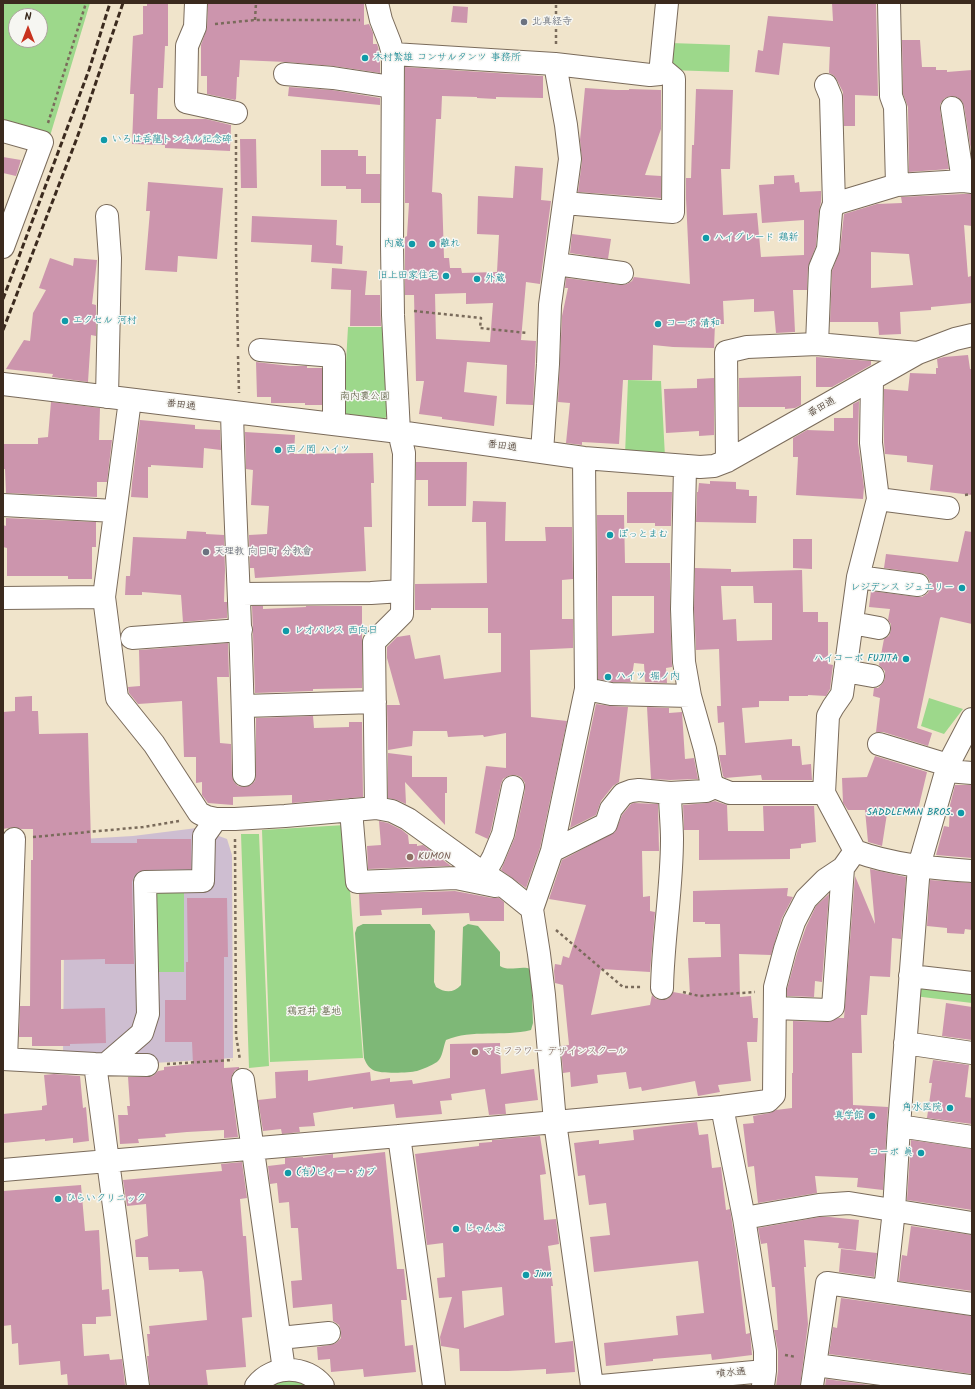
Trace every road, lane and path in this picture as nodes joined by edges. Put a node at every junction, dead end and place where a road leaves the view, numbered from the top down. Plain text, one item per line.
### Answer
1 (86, 3) edge
2 (196, 3) edge
3 (256, 3) edge
4 (556, 3) edge
5 (667, 3) edge
6 (889, 3) edge
7 (379, 11) edge
8 (255, 20) junction
9 (223, 23) dead end
10 (393, 54) junction
11 (555, 64) junction
12 (661, 68) junction
13 (285, 74) dead end
14 (826, 85) dead end
15 (392, 87) junction
16 (952, 108) dead end
17 (236, 113) joint
18 (51, 115) dead end
19 (3, 131) edge
20 (968, 182) edge
21 (897, 186) junction
22 (564, 203) junction
23 (834, 204) junction
24 (107, 216) dead end
25 (5, 238) edge
26 (556, 264) junction
27 (622, 273) dead end
28 (393, 309) junction
29 (972, 334) edge
30 (549, 335) junction
31 (817, 344) junction
32 (260, 350) dead end
33 (918, 353) junction
34 (872, 380) junction
35 (3, 384) edge
36 (107, 397) junction
37 (130, 400) junction
38 (236, 412) junction
39 (334, 424) junction
40 (399, 432) junction
41 (542, 452) junction
42 (584, 458) junction
43 (727, 461) junction
44 (685, 466) junction
45 (878, 498) junction
46 (3, 505) edge
47 (948, 508) dead end
48 (115, 511) junction
49 (858, 577) junction
50 (918, 585) dead end
51 (402, 591) junction
52 (240, 594) junction
53 (104, 597) junction
54 (3, 598) edge
55 (852, 623) junction
56 (879, 628) dead end
57 (241, 630) junction
58 (132, 638) dead end
59 (845, 671) junction
60 (873, 676) dead end
61 (586, 689) junction
62 (690, 696) junction
63 (375, 702) junction
64 (244, 706) junction
65 (972, 719) edge
66 (879, 744) dead end
67 (948, 768) junction
68 (972, 773) edge
69 (244, 775) dead end
70 (513, 787) dead end
71 (715, 787) junction
72 (670, 793) junction
73 (824, 793) junction
74 (376, 808) junction
75 (351, 810) junction
76 (217, 817) junction
77 (63, 834) dead end
78 (14, 838) dead end
79 (552, 851) junction
80 (849, 860) junction
81 (919, 866) junction
82 (972, 871) edge
83 (484, 874) junction
84 (506, 888) junction
85 (532, 908) junction
86 (778, 930) dead end
87 (779, 971) junction
88 (910, 976) junction
89 (972, 983) edge
90 (662, 988) junction
91 (758, 991) dead end
92 (775, 1008) junction
93 (905, 1043) junction
94 (972, 1052) edge
95 (4, 1059) edge
96 (100, 1064) junction
97 (147, 1065) joint
98 (243, 1080) dead end
99 (722, 1107) junction
100 (555, 1122) junction
101 (899, 1126) junction
102 (399, 1136) junction
103 (972, 1137) edge
104 (254, 1149) junction
105 (108, 1161) junction
106 (3, 1170) edge
107 (894, 1210) junction
108 (744, 1218) junction
109 (972, 1223) edge
110 (885, 1291) junction
111 (972, 1304) edge
112 (330, 1333) dead end
113 (280, 1338) junction
114 (816, 1363) junction
115 (764, 1369) edge
116 (284, 1370) junction
117 (138, 1386) edge
118 (256, 1386) edge
119 (324, 1386) edge
120 (434, 1386) edge
121 (592, 1386) edge
122 (601, 1386) edge
123 (812, 1386) edge
124 (969, 1386) edge

1 - 18 path
2 - 17 street
3 - 8 path
4 - 11 path
5 - 12 street
6 - 21 street
7 - 8 path
7 - 10 street
8 - 9 path
10 - 11 street
10 - 15 street
11 - 12 street
11 - 22 street
12 - 22 street
13 - 15 street
14 - 23 street
15 - 28 street
16 - 20 street
17 - 38 path
19 - 25 street
20 - 21 street
21 - 23 street
22 - 26 street
23 - 31 street
24 - 36 street
26 - 27 street
26 - 30 street
28 - 30 path
28 - 40 street
29 - 33 street, 番田通
30 - 41 street
31 - 33 street
31 - 43 street
32 - 39 street
33 - 34 street, 番田通
34 - 43 street, 番田通
34 - 45 street
35 - 36 street, 番田通
36 - 37 street, 番田通
37 - 38 street, 番田通
37 - 48 street
38 - 39 street, 番田通
38 - 52 street
39 - 40 street, 番田通
40 - 41 street, 番田通
40 - 51 street
41 - 42 street, 番田通
42 - 44 street, 番田通
42 - 61 street
43 - 44 street, 番田通
44 - 62 street
45 - 47 street
45 - 49 street
46 - 48 street
48 - 53 street
49 - 50 street
49 - 55 street
51 - 52 street
51 - 63 street
52 - 57 street
53 - 54 street
53 - 76 street
55 - 56 street
55 - 59 street
57 - 58 street
57 - 64 street
59 - 60 street
59 - 73 street
61 - 62 street
61 - 79 street
62 - 71 street
63 - 64 street
63 - 74 street
64 - 69 street
65 - 67 street
66 - 67 street
67 - 68 street
67 - 81 street
70 - 83 street
71 - 72 street
71 - 73 street
72 - 79 street
72 - 90 street
73 - 80 street
74 - 75 street
74 - 83 street
75 - 76 street
75 - 84 street
76 - 77 path
76 - 96 street
76 - 97 path
78 - 95 street
79 - 85 street
80 - 81 street
80 - 87 street
80 - 92 street
81 - 82 street
81 - 88 street
83 - 84 street
84 - 85 street
85 - 90 path
85 - 100 street
86 - 87 street
87 - 92 street
88 - 89 street
88 - 93 street
90 - 91 path
92 - 99 street
93 - 94 street
93 - 101 street
95 - 96 street
96 - 97 street
96 - 105 street
98 - 104 street
99 - 100 street
99 - 108 street
100 - 102 street
100 - 121 street
101 - 103 street
101 - 107 street
102 - 104 street
102 - 120 street
104 - 105 street
104 - 113 street
105 - 106 street
105 - 117 street
107 - 108 street
107 - 109 street
107 - 110 street
108 - 115 street
110 - 111 street
110 - 114 street
112 - 113 street
113 - 116 street
114 - 115 path
114 - 123 street
114 - 124 street
115 - 122 street, 噴水通
116 - 118 street
116 - 119 street

